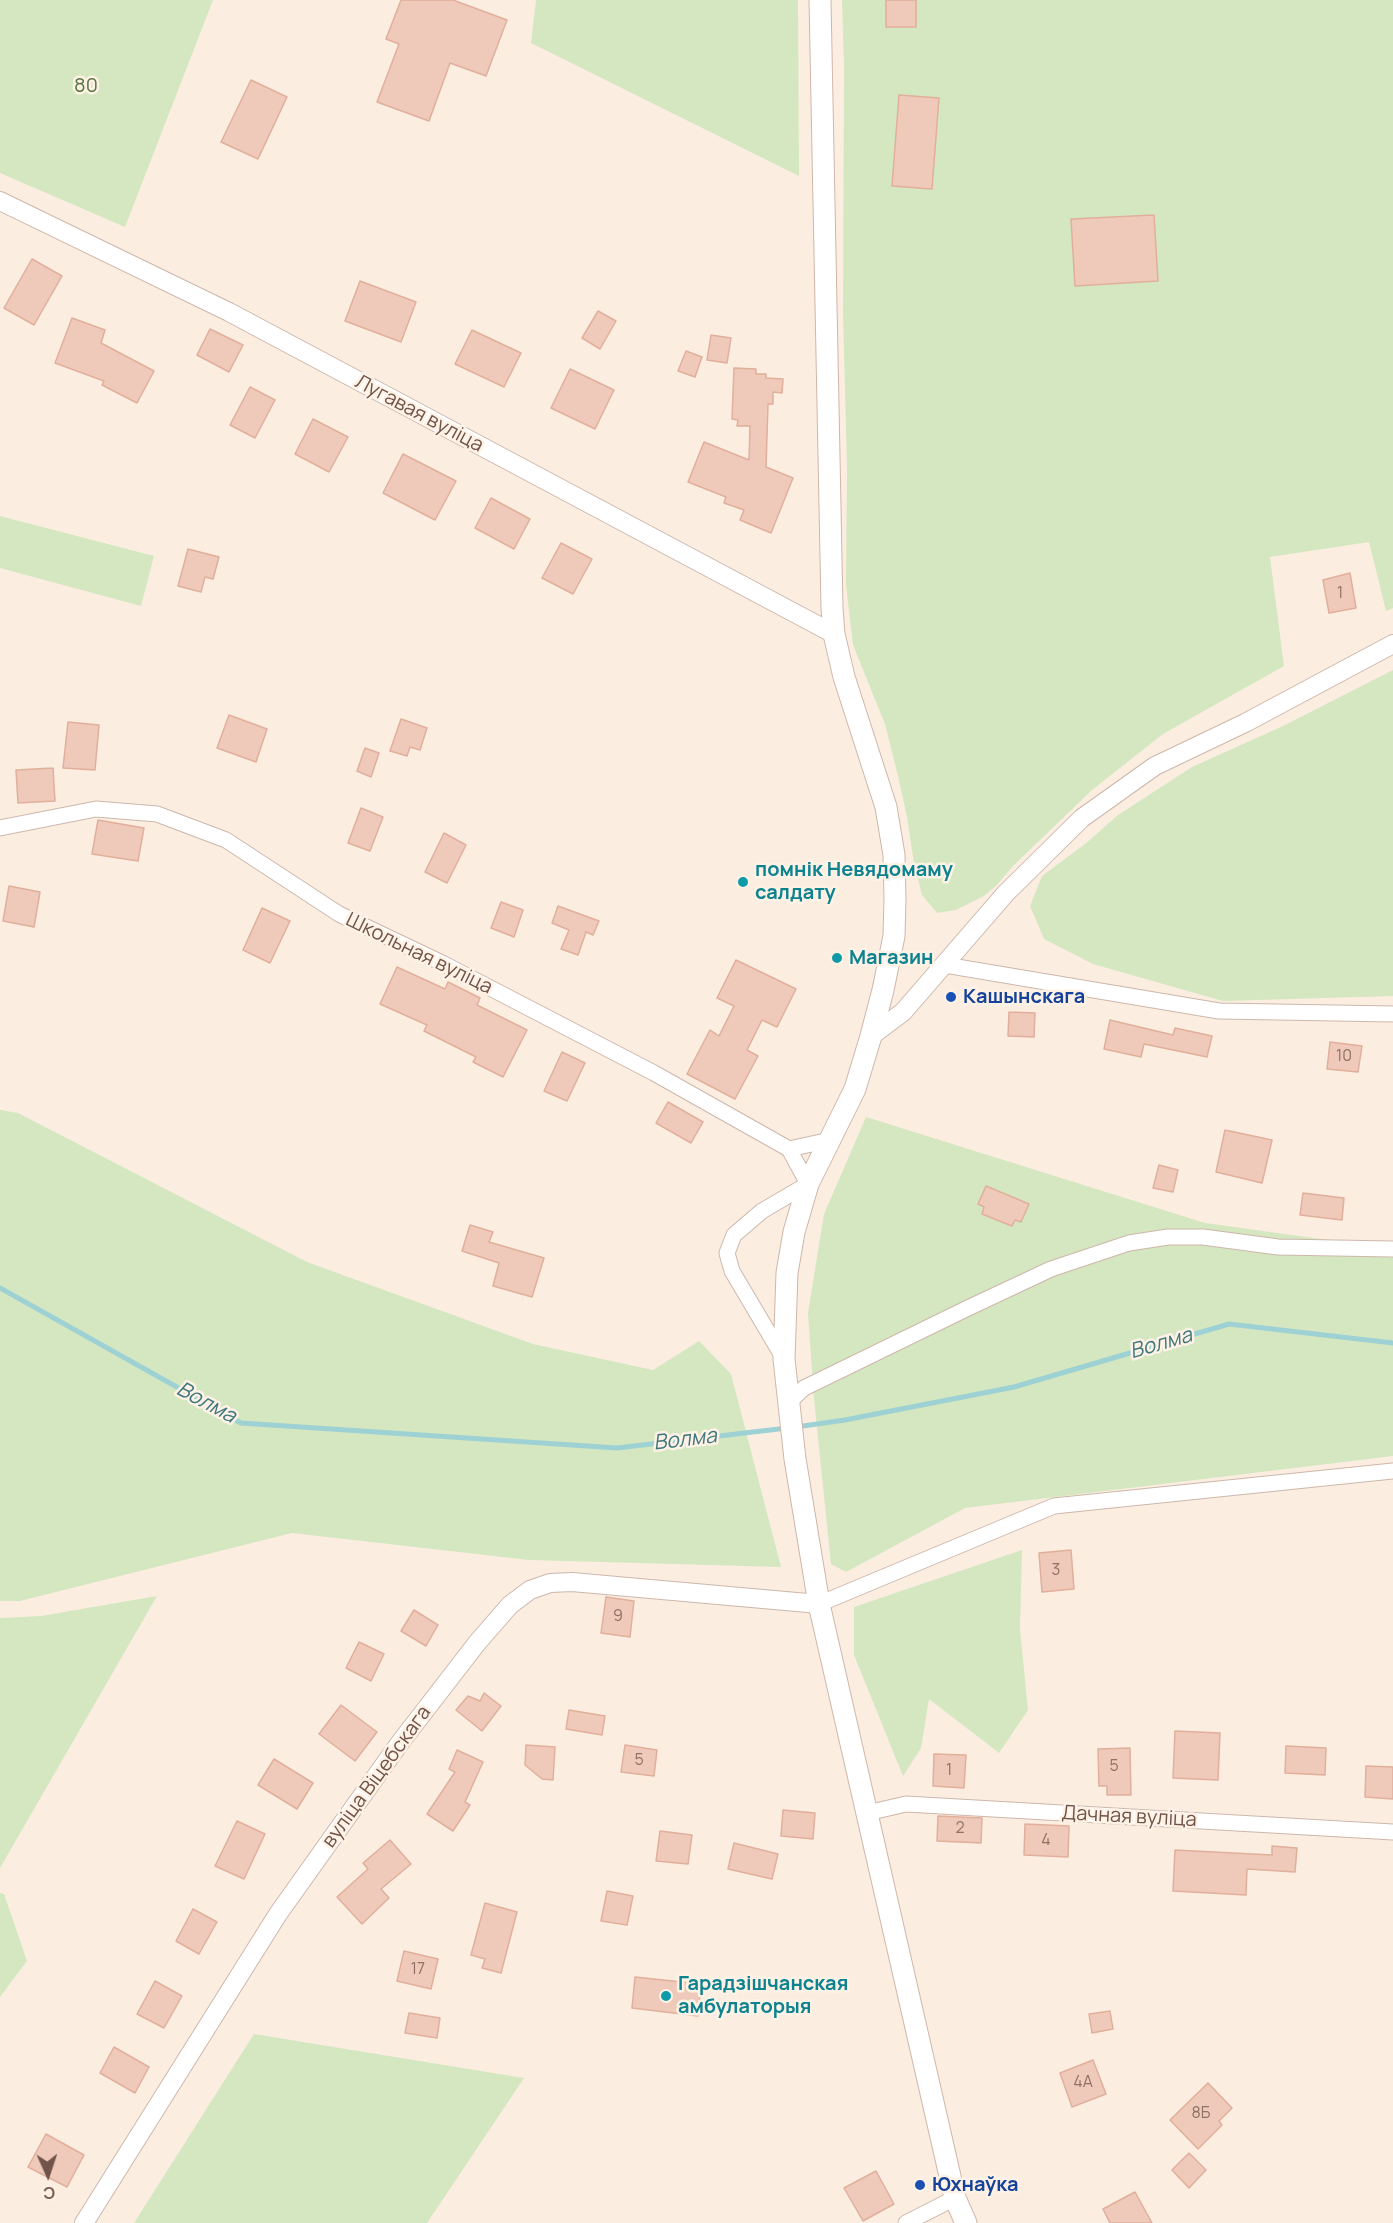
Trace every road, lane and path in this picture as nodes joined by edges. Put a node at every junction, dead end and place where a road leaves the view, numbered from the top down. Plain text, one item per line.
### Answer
1 (820, 0) edge
2 (0, 201) edge
3 (834, 634) junction
4 (1393, 644) edge
5 (0, 828) edge
6 (945, 965) junction
7 (1393, 1014) edge
8 (871, 1036) junction
9 (830, 1140) junction
10 (789, 1149) junction
11 (808, 1184) junction
12 (1393, 1249) edge
13 (784, 1359) junction
14 (788, 1403) junction
15 (1393, 1471) edge
16 (819, 1604) junction
17 (867, 1814) junction
18 (1393, 1832) edge
19 (955, 2198) junction
20 (84, 2223) edge
21 (906, 2223) edge
22 (966, 2223) edge

1 - 3 main road
2 - 3 street, Лугавая вуліца
3 - 8 main road
4 - 6 street
5 - 10 street, Школьная вуліца
6 - 7 street
6 - 8 street
8 - 9 main road
9 - 10 street
9 - 11 main road
10 - 11 street
11 - 13 main road
11 - 13 street
12 - 14 street
13 - 14 main road
14 - 16 main road
15 - 16 street
16 - 17 main road
16 - 20 street, вуліца Віцебскага
17 - 18 street, Дачная вуліца
17 - 19 main road
19 - 21 street
19 - 22 main road

